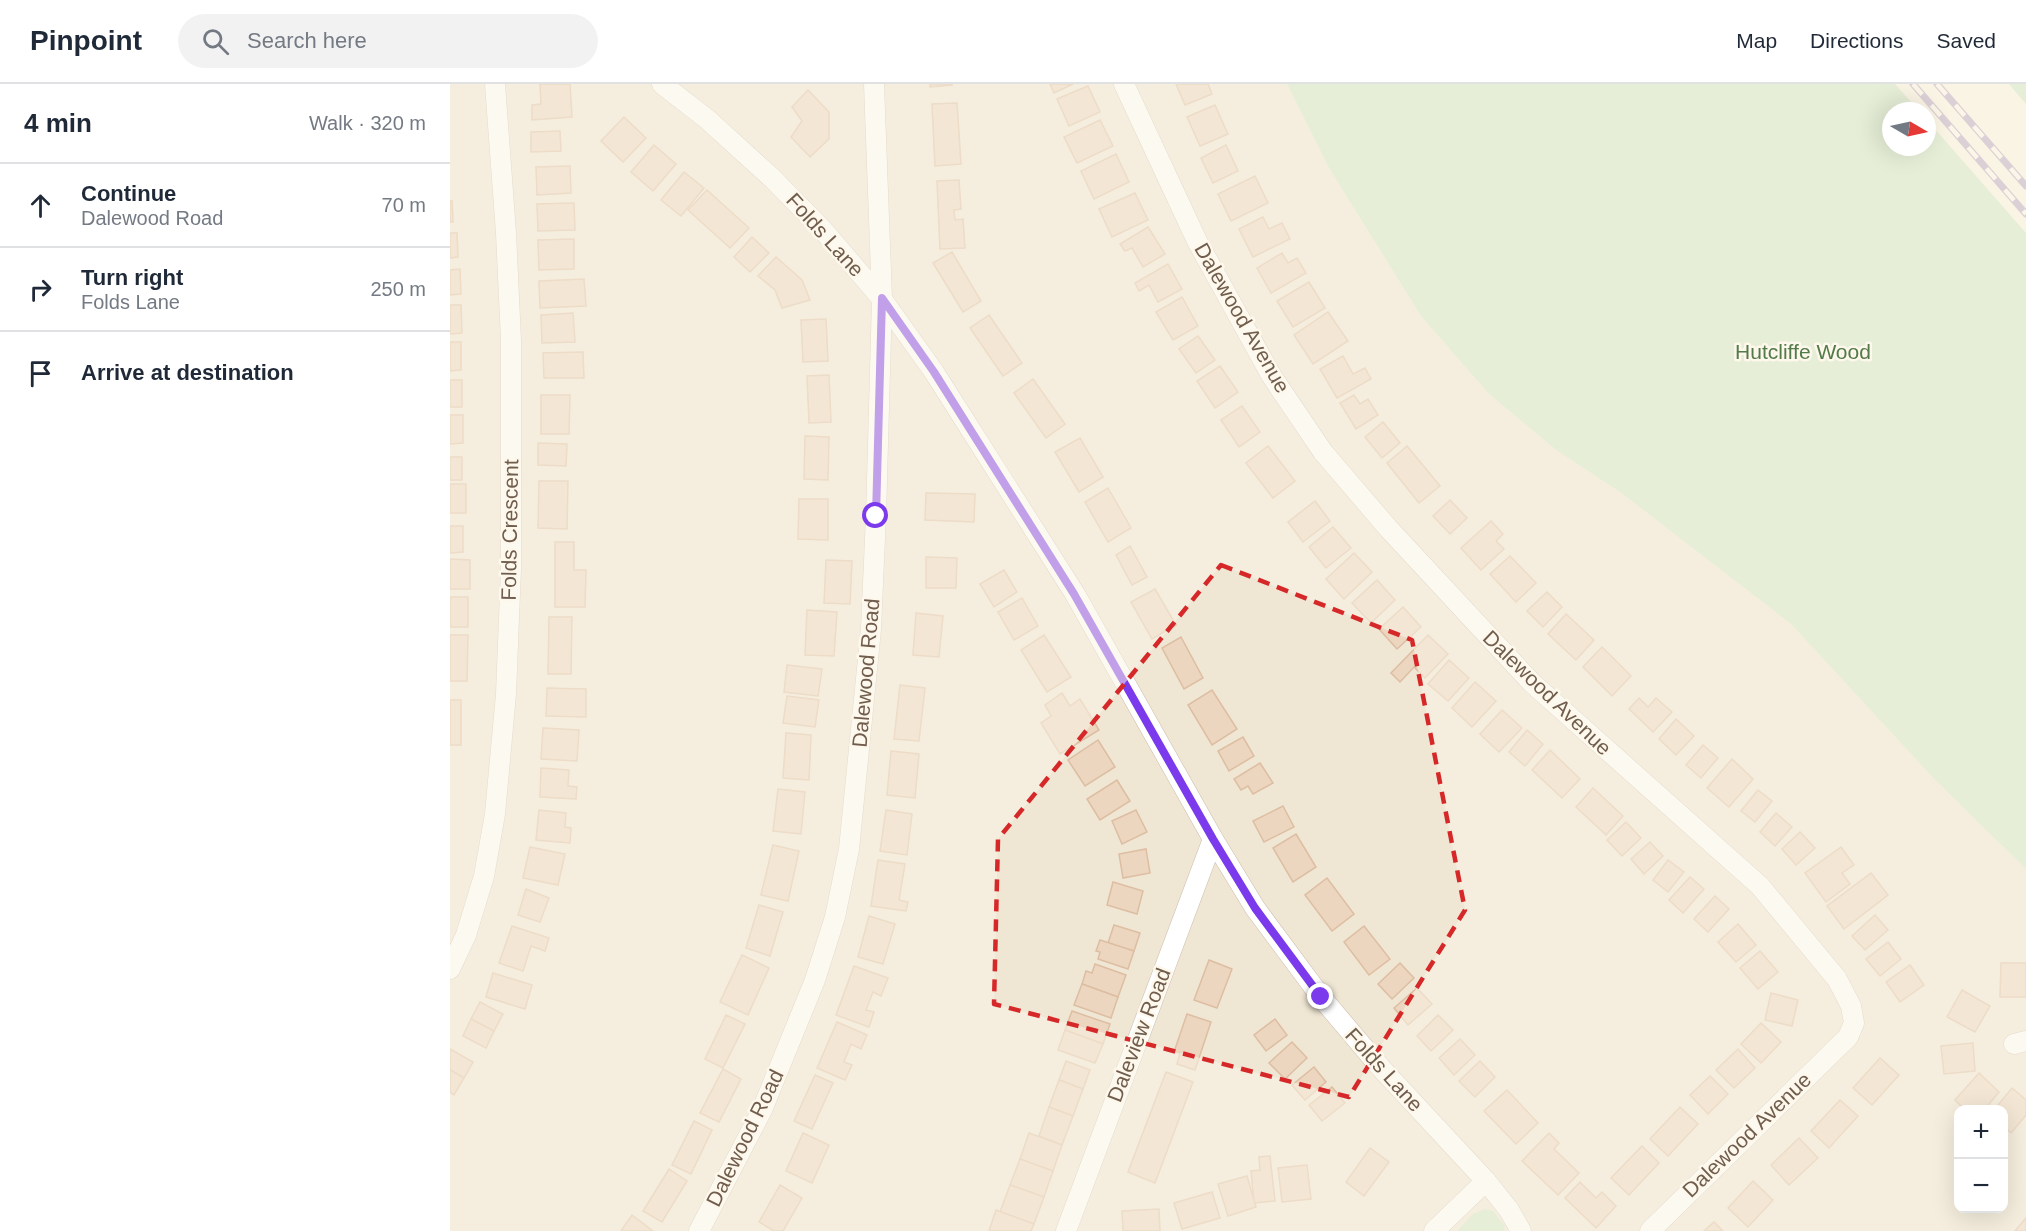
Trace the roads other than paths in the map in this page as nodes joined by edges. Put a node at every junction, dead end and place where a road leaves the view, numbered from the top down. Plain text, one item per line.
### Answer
1 (495, 84) edge
2 (662, 84) edge
3 (874, 84) edge
4 (1124, 84) edge
5 (882, 298) junction
6 (1213, 839) junction
7 (450, 969) edge
8 (1486, 1181) junction
9 (699, 1231) edge
10 (1066, 1231) edge
11 (1434, 1231) edge
12 (1521, 1231) edge
13 (1650, 1231) edge

1 - 7 street, Folds Crescent
2 - 5 street, Folds Lane
3 - 5 street, Dalewood Road
4 - 13 street, Dalewood Avenue
5 - 6 street, Folds Lane
5 - 9 street, Dalewood Road
6 - 8 street, Folds Lane
6 - 10 street, Daleview Road
8 - 11 street
8 - 12 street, Folds Lane

